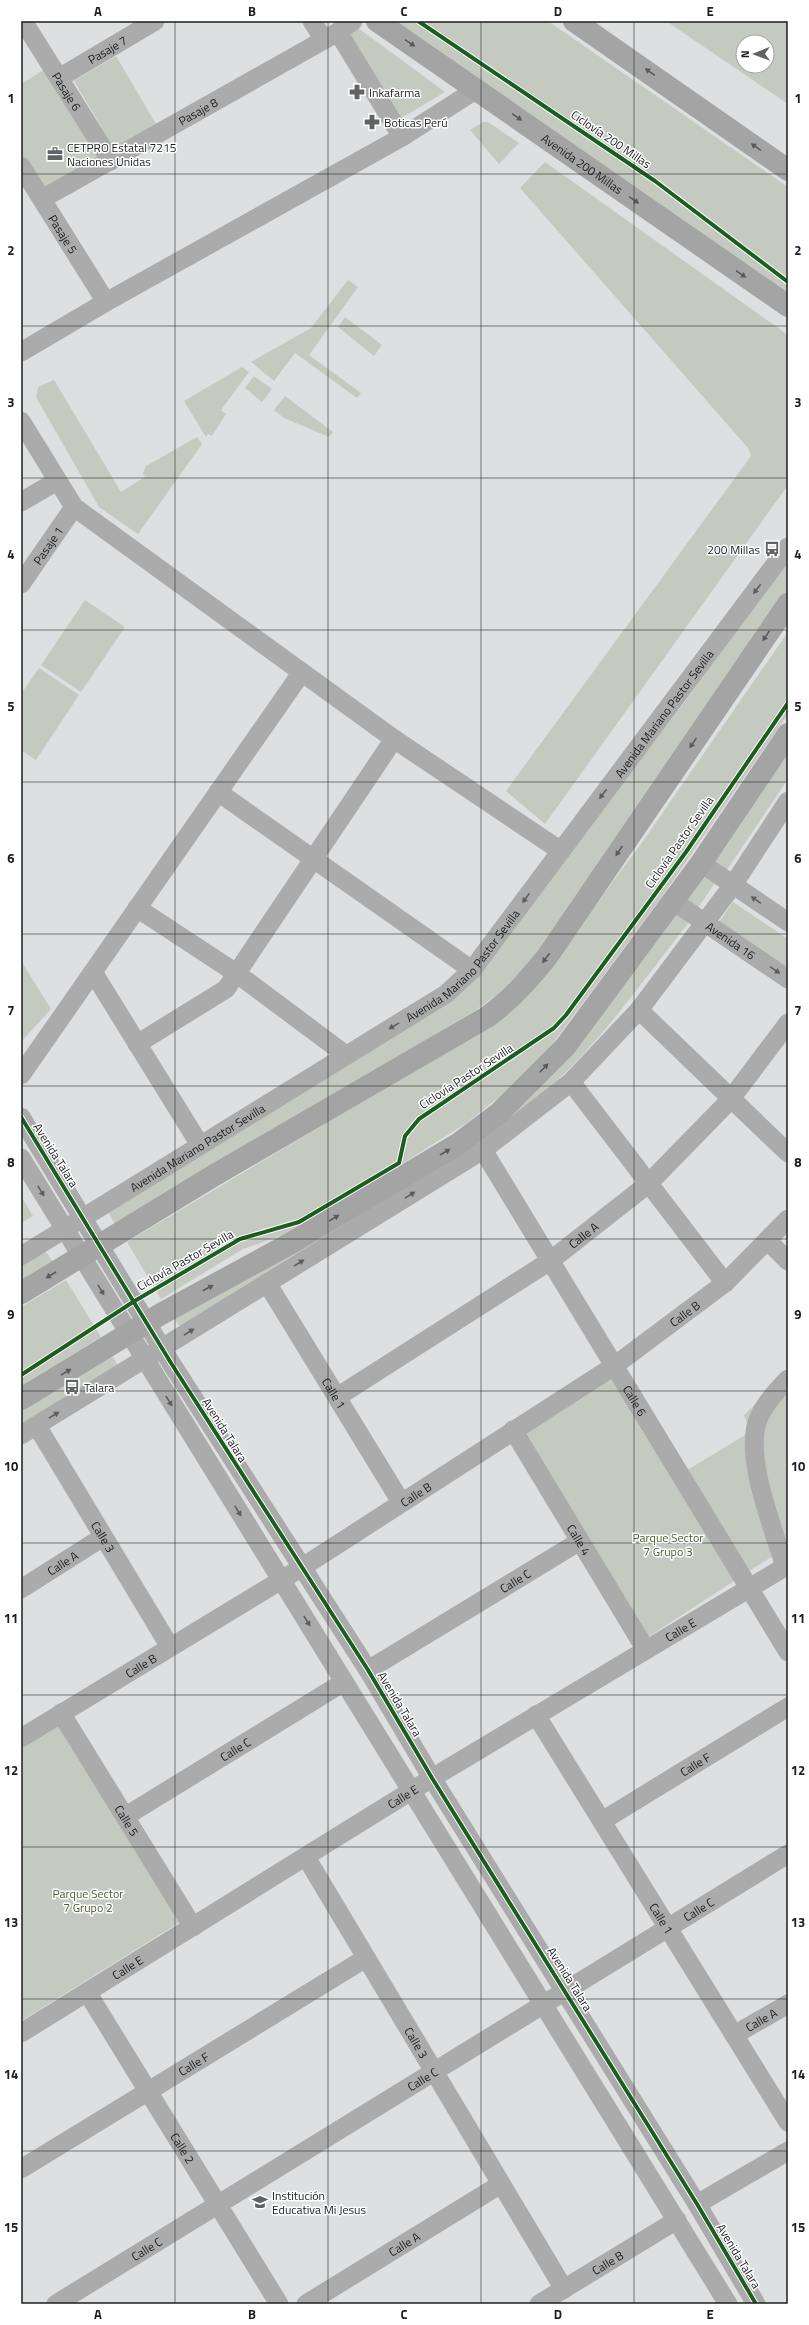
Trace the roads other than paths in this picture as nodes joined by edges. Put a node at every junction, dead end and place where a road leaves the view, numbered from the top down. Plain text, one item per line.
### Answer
1 (23, 21) edge
2 (155, 21) edge
3 (312, 21) edge
4 (377, 21) edge
5 (574, 21) edge
6 (338, 31) edge
7 (59, 78) junction
8 (477, 89) junction
9 (402, 137) junction
10 (111, 161) junction
11 (21, 166) edge
12 (788, 170) edge
13 (42, 199) junction
14 (106, 302) junction
15 (788, 306) edge
16 (21, 352) edge
17 (21, 421) edge
18 (57, 481) junction
19 (21, 502) edge
20 (74, 507) junction
21 (788, 547) edge
22 (21, 584) edge
23 (788, 604) edge
24 (302, 672) junction
25 (788, 734) edge
26 (394, 739) junction
27 (218, 792) junction
28 (788, 801) edge
29 (561, 851) junction
30 (313, 859) junction
31 (701, 862) junction
32 (733, 885) junction
33 (673, 901) junction
34 (137, 908) junction
35 (788, 922) edge
36 (704, 923) junction
37 (472, 970) junction
38 (92, 972) junction
39 (236, 974) junction
40 (788, 979) edge
41 (639, 1010) junction
42 (788, 1023) edge
43 (137, 1044) junction
44 (346, 1055) junction
45 (21, 1075) edge
46 (571, 1082) junction
47 (730, 1100) junction
48 (21, 1117) edge
49 (200, 1145) junction
50 (482, 1150) junction
51 (788, 1153) edge
52 (21, 1158) edge
53 (648, 1184) junction
54 (84, 1219) junction
55 (788, 1219) edge
56 (65, 1230) junction
57 (768, 1241) junction
58 (100, 1245) junction
59 (21, 1256) edge
60 (82, 1256) junction
61 (550, 1261) junction
62 (788, 1261) edge
63 (267, 1283) junction
64 (725, 1283) junction
65 (21, 1293) edge
66 (146, 1323) junction
67 (128, 1334) junction
68 (162, 1348) junction
69 (144, 1360) junction
70 (614, 1366) junction
71 (788, 1379) edge
72 (337, 1397) junction
73 (21, 1399) edge
74 (29, 1430) edge
75 (513, 1430) junction
76 (401, 1502) junction
77 (104, 1537) junction
78 (580, 1541) junction
79 (786, 1566) edge
80 (301, 1568) junction
81 (281, 1579) junction
82 (749, 1588) junction
83 (21, 1589) edge
84 (170, 1647) junction
85 (646, 1650) junction
86 (788, 1652) edge
87 (368, 1670) junction
88 (344, 1682) junction
89 (788, 1707) edge
90 (61, 1713) junction
91 (536, 1715) junction
92 (21, 1738) edge
93 (432, 1778) junction
94 (412, 1792) junction
95 (126, 1816) junction
96 (602, 1821) junction
97 (788, 1854) edge
98 (306, 1857) junction
99 (193, 1927) junction
100 (668, 1928) junction
101 (366, 1958) junction
102 (565, 1990) junction
103 (88, 1992) junction
104 (543, 2004) junction
105 (788, 2004) edge
106 (21, 2033) edge
107 (734, 2035) junction
108 (434, 2072) junction
109 (149, 2091) junction
110 (788, 2122) edge
111 (788, 2151) edge
112 (21, 2170) edge
113 (501, 2184) junction
114 (697, 2204) junction
115 (218, 2205) junction
116 (676, 2220) junction
117 (564, 2289) junction
118 (56, 2304) edge
119 (279, 2304) edge
120 (306, 2304) edge
121 (539, 2304) edge
122 (728, 2304) edge
123 (756, 2304) edge

1 - 7 street, Pasaje 6
2 - 7 street, Pasaje 7
3 - 6 street
4 -> 8 main road, Avenida 200 Millas
12 -> 5 main road
6 - 9 street
6 - 10 street, Pasaje 8
7 - 10 street, Pasaje 6
8 - 9 street
8 -> 15 main road, Avenida 200 Millas
9 - 14 street
10 - 13 street, Pasaje 8
11 - 13 street, Pasaje 5
13 - 14 street, Pasaje 5
14 - 16 street
17 - 18 street
18 - 19 street
18 - 20 street
20 - 22 street, Pasaje 1
20 - 24 street
21 -> 29 street, Avenida Mariano Pastor Sevilla
23 -> 58 main road
24 - 26 street
24 - 27 street
25 - 31 main road
26 - 29 street
26 - 30 street
27 - 30 street
27 - 34 street
28 - 32 street
29 -> 37 street, Avenida Mariano Pastor Sevilla
30 - 37 street
30 - 39 street
31 - 32 street
31 - 33 main road
35 -> 32 street
32 - 36 street
33 - 36 street, Avenida 16
66 -> 33 main road
34 - 38 street
34 - 39 street
36 -> 40 street, Avenida 16
36 - 41 street
37 -> 44 street, Avenida Mariano Pastor Sevilla
38 - 43 street
38 - 45 street
39 - 43 street
39 - 44 street
41 - 46 street
41 - 47 street
42 - 47 street, Calle A
43 - 49 street
44 - 49 street, Avenida Mariano Pastor Sevilla
46 - 50 street
46 - 53 street
47 - 51 street
47 - 53 street, Calle A
48 - 54 street, Avenida Talara
49 - 54 street, Avenida Mariano Pastor Sevilla
50 - 61 street, Calle 6
63 -> 50 street
52 -> 56 street
53 - 61 street, Calle A
53 - 64 street
54 - 56 street, Avenida Mariano Pastor Sevilla
54 - 58 street, Avenida Talara
55 - 57 street, Calle B
56 - 59 street, Avenida Mariano Pastor Sevilla
56 - 60 street
57 - 62 street
57 - 64 street, Calle B
58 - 60 main road
58 - 66 street, Avenida Talara
60 -> 65 main road
60 -> 67 street
61 - 70 street, Calle 6
61 - 72 street, Calle A
68 -> 63 street
63 - 72 street, Calle 1
64 - 70 street, Calle B
66 - 67 main road
66 - 68 street, Avenida Talara
67 - 69 street
73 -> 67 main road
68 - 69 street
68 - 80 street, Avenida Talara
74 -> 69 street
69 -> 81 street
70 - 75 street, Calle B
70 - 82 street, Calle 6
71 - 79 street
72 - 76 street, Calle 1
74 - 77 street, Calle 3
75 - 76 street, Calle B
75 - 78 street, Calle 4
76 - 80 street, Calle B
77 - 83 street, Calle A
77 - 84 street, Calle 3
78 - 85 street, Calle 4
78 - 87 street, Calle C
79 - 82 street, Calle E
80 - 81 street, Calle B
80 - 87 street, Avenida Talara
81 - 84 street, Calle B
81 -> 88 street
82 - 85 street, Calle E
82 - 86 street, Calle 6
84 - 90 street, Calle B
85 - 91 street, Calle E
87 - 93 street, Avenida Talara
88 - 94 street
88 - 95 street, Calle C
89 - 96 street, Calle F
90 - 92 street, Calle B
90 - 95 street, Calle 5
91 - 93 street, Calle E
91 - 96 street, Calle 1
93 - 94 street, Calle E
93 - 102 street, Avenida Talara
94 - 98 street, Calle E
94 - 104 street
95 - 99 street, Calle 5
96 - 100 street, Calle 1
97 - 100 street, Calle C
98 - 99 street, Calle E
98 - 101 street, Calle 3
99 - 103 street, Calle E
100 - 102 street, Calle C
100 - 107 street, Calle 1
101 - 108 street, Calle 3
101 - 109 street, Calle F
102 - 104 street, Calle C
102 - 114 street, Avenida Talara
103 - 106 street, Calle E
103 - 109 street, Calle 2
104 - 108 street, Calle C
104 - 116 street
105 - 107 street, Calle A
107 - 110 street, Calle 1
108 - 113 street, Calle 3
108 - 115 street, Calle C
109 - 112 street, Calle F
109 - 115 street, Calle 2
111 - 114 street
113 - 117 street, Calle 3
113 - 120 street, Calle A
114 - 123 street, Avenida Talara
115 - 118 street, Calle C
115 - 119 street, Calle 2
116 - 117 street, Calle B
116 - 122 street
117 - 121 street, Calle B

